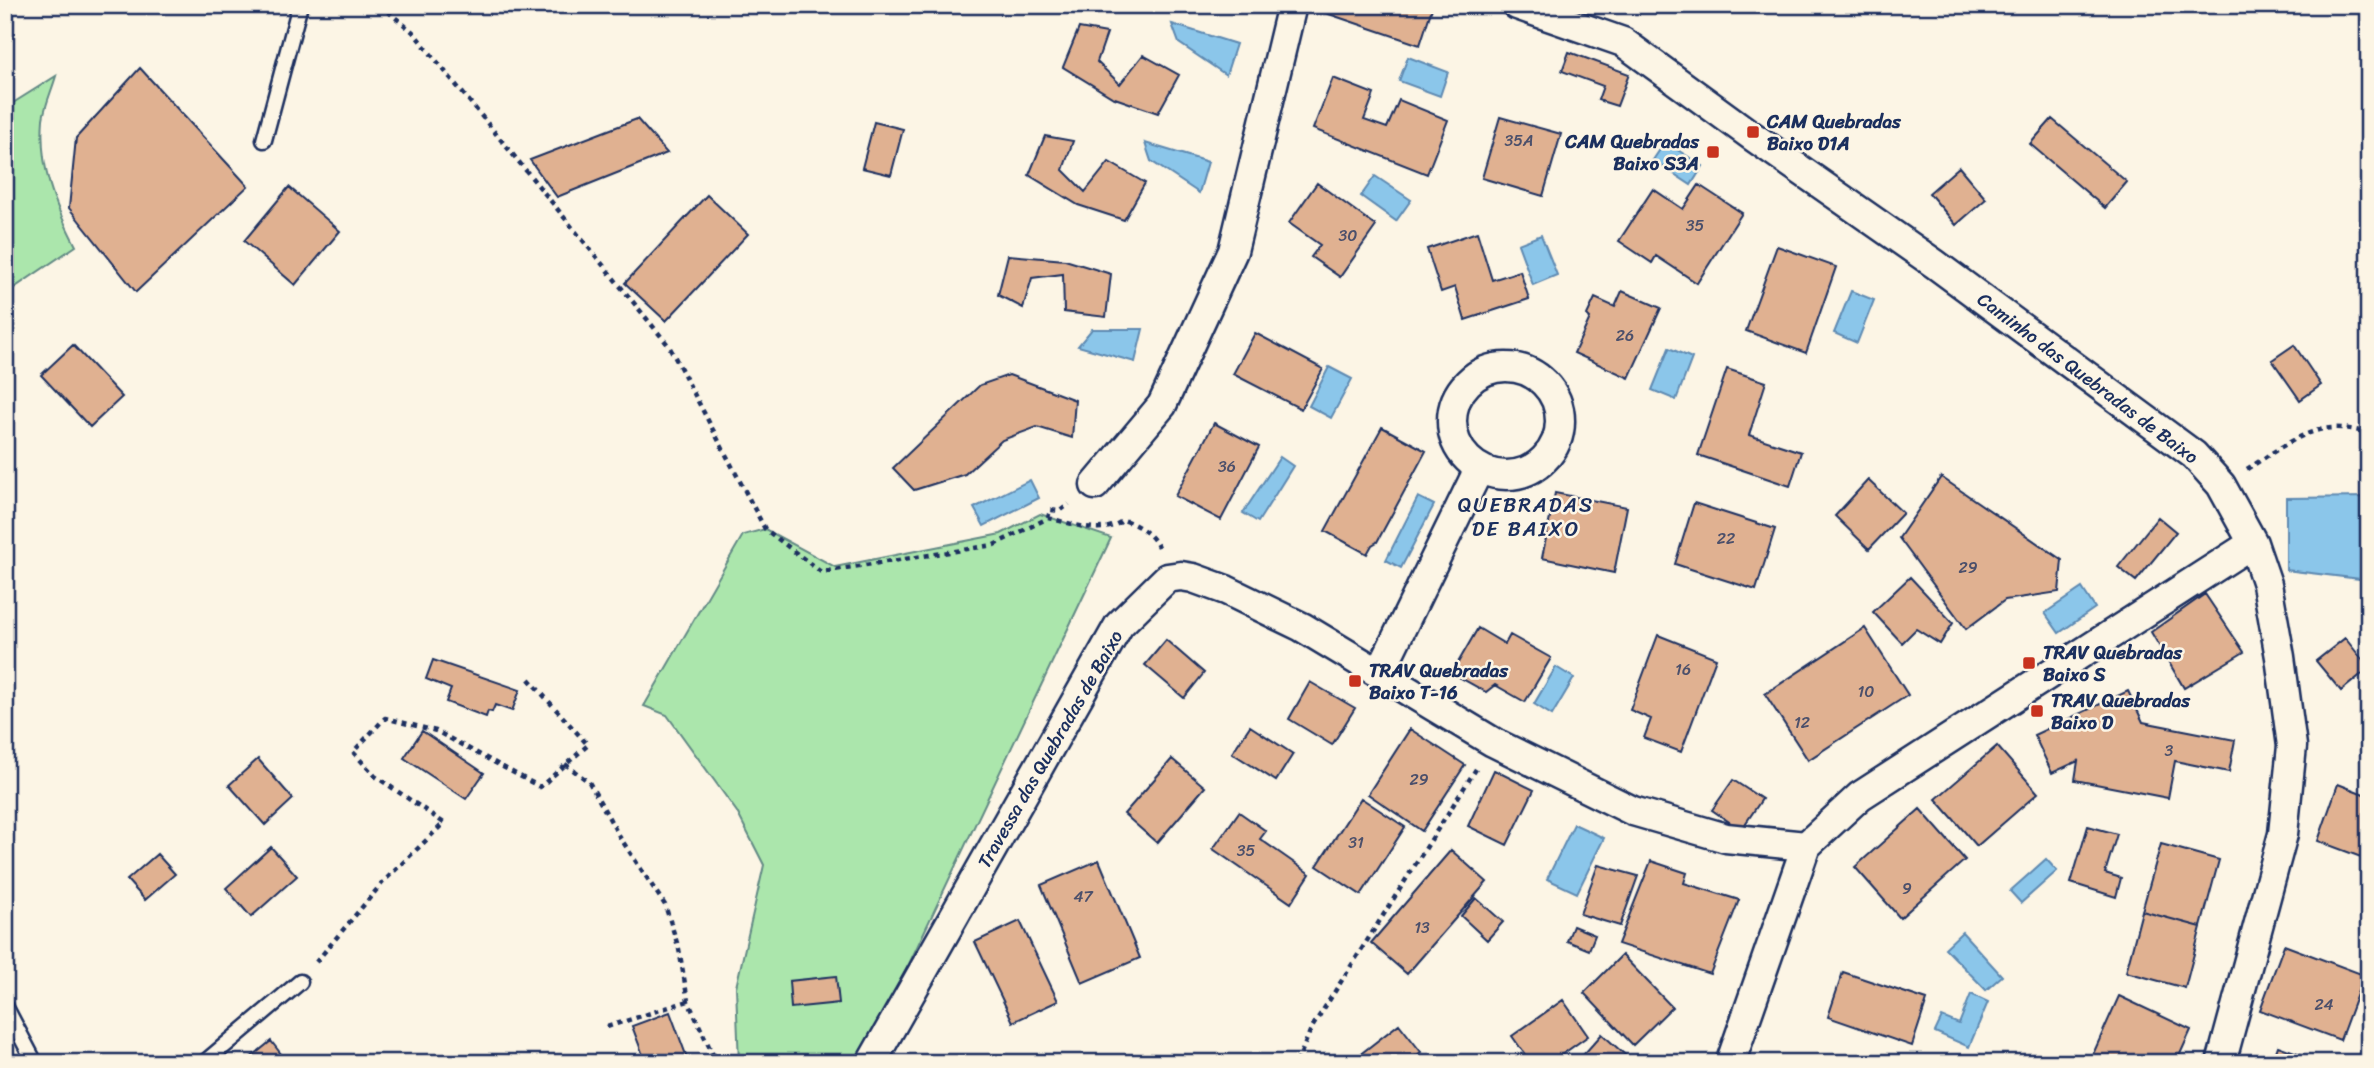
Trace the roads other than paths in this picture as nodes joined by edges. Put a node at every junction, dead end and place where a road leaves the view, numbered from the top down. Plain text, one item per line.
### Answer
1 (300, 5) edge
2 (1292, 5) edge
3 (1517, 5) edge
4 (264, 140) dead end
5 (1479, 469) dead end
6 (1095, 485) road end
7 (2253, 543) junction
8 (1379, 674) junction
9 (1806, 846) junction
10 (300, 982) road end
11 (5, 1006) edge
12 (1731, 1061) edge
13 (35, 1063) edge
14 (204, 1063) edge
15 (871, 1063) edge
16 (2221, 1063) edge

1 - 4 lane
2 - 6 street
3 - 7 street, Caminho das Quebradas de Baixo
5 - 8 street
7 - 9 street
7 - 16 street, Caminho das Quebradas de Baixo
8 - 9 street, Travessa das Quebradas de Baixo
8 - 15 street, Travessa das Quebradas de Baixo
9 - 12 street
10 - 14 lane
11 - 13 lane

